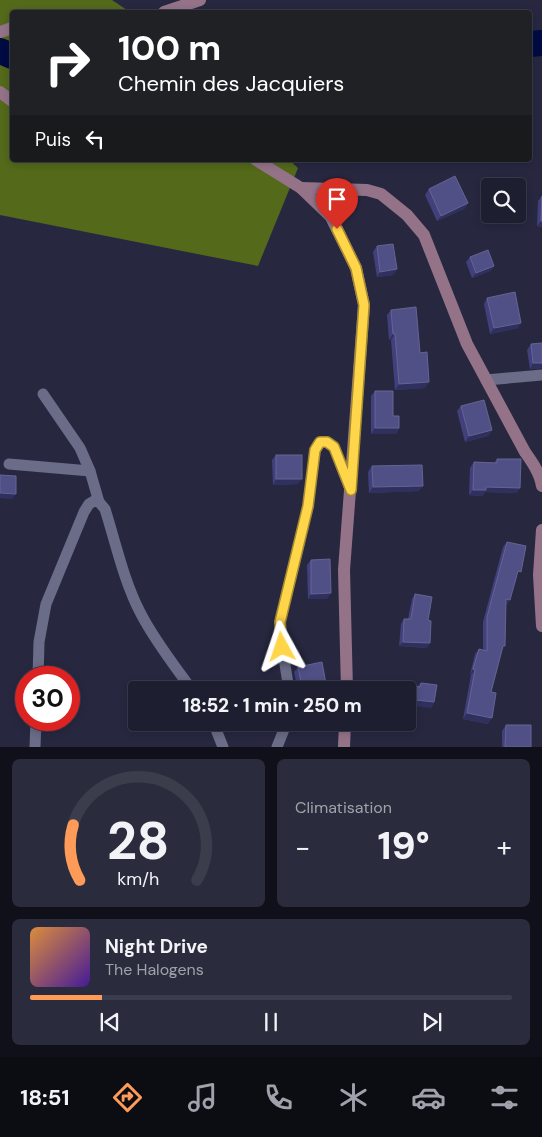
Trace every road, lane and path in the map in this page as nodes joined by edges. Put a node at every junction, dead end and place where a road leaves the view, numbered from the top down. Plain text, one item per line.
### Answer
1 (200, 0) edge
2 (170, 10) edge
3 (259, 162) edge
4 (301, 188) junction
5 (542, 375) edge
6 (486, 380) junction
7 (43, 394) dead end
8 (9, 464) dead end
9 (90, 471) junction
10 (542, 486) edge
11 (351, 490) junction
12 (99, 502) junction
13 (542, 530) edge
14 (542, 626) edge
15 (38, 666) edge
16 (185, 681) edge
17 (288, 681) edge
18 (347, 681) edge
19 (36, 731) edge
20 (217, 731) edge
21 (283, 731) edge
22 (345, 731) edge
23 (35, 747) edge
24 (223, 747) edge
25 (277, 747) edge
26 (344, 747) edge

1 - 2 main road
3 - 4 main road
4 - 6 main road
4 - 11 main road
5 - 6 street
6 - 10 main road
7 - 9 street
8 - 9 street
9 - 12 street
11 - 17 street
11 - 18 main road
12 - 15 street
12 - 16 street
13 - 14 main road
19 - 23 street
20 - 24 street
21 - 25 street
22 - 26 main road

